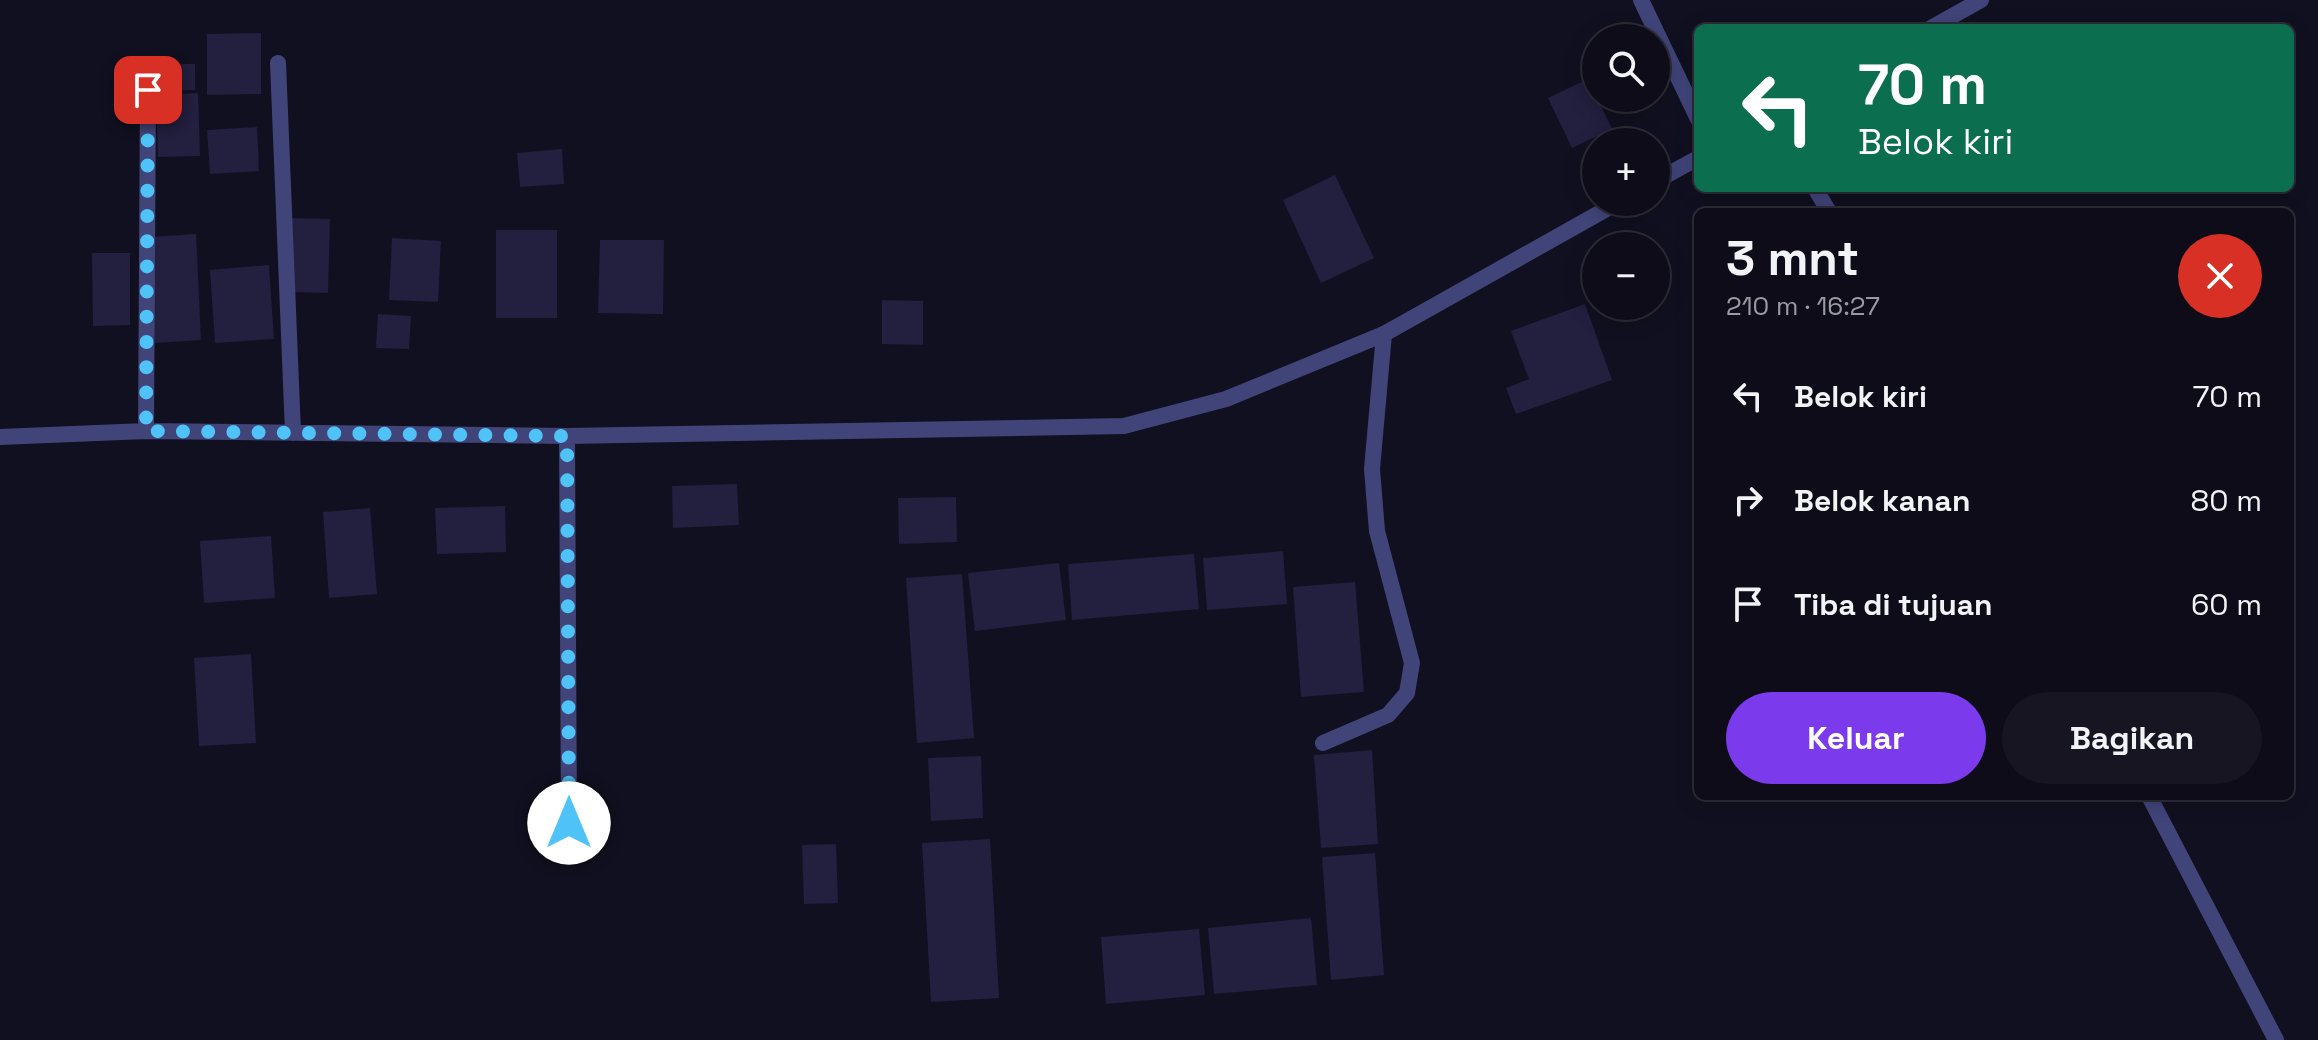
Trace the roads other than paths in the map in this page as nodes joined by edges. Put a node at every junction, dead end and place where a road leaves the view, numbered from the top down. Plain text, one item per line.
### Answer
1 (1641, 0) edge
2 (1981, 0) edge
3 (1938, 24) edge
4 (278, 63) dead end
5 (148, 90) dead end
6 (1694, 111) edge
7 (1694, 160) edge
8 (1670, 173) edge
9 (1594, 216) edge
10 (1384, 334) junction
11 (146, 431) junction
12 (293, 433) junction
13 (567, 436) junction
14 (0, 437) edge
15 (1323, 743) dead end
16 (2151, 800) edge
17 (569, 823) dead end
18 (2276, 1040) edge

1 - 6 street
2 - 3 street
4 - 12 street
5 - 11 street
7 - 8 street
9 - 10 street
10 - 13 street
10 - 15 street
11 - 12 street
11 - 14 street
12 - 13 street
13 - 17 street
16 - 18 street

